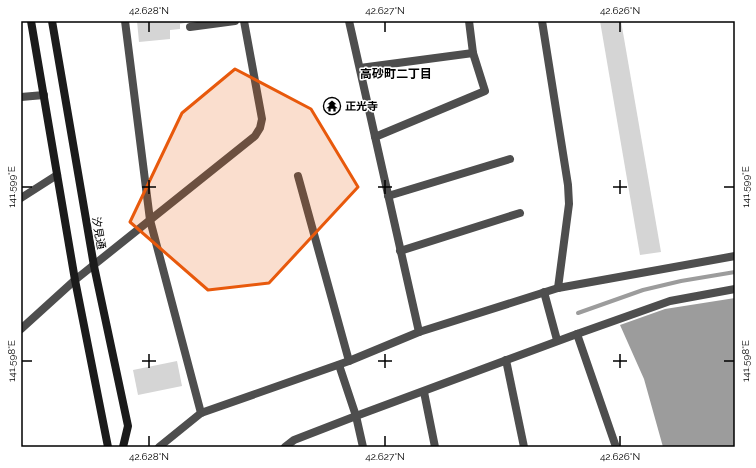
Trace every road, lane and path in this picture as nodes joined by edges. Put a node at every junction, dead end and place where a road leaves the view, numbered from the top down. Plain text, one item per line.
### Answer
1 (31, 21) edge
2 (52, 21) edge
3 (125, 21) edge
4 (235, 21) edge
5 (244, 21) edge
6 (350, 21) edge
7 (470, 21) edge
8 (542, 21) edge
9 (190, 27) dead end
10 (473, 53) junction
11 (360, 68) junction
12 (44, 95) junction
13 (21, 97) edge
14 (375, 137) junction
15 (510, 159) dead end
16 (57, 175) junction
17 (298, 176) dead end
18 (388, 196) junction
19 (21, 198) edge
20 (520, 213) dead end
21 (150, 220) junction
22 (400, 251) junction
23 (735, 256) edge
24 (94, 266) junction
25 (76, 280) junction
26 (558, 288) junction
27 (735, 289) edge
28 (544, 292) junction
29 (21, 329) edge
30 (419, 332) junction
31 (577, 334) junction
32 (557, 340) junction
33 (506, 360) junction
34 (349, 361) junction
35 (339, 365) junction
36 (424, 392) junction
37 (201, 414) junction
38 (356, 416) junction
39 (108, 447) edge
40 (123, 447) edge
41 (159, 447) edge
42 (285, 447) edge
43 (363, 447) edge
44 (435, 447) edge
45 (524, 447) edge
46 (616, 447) edge

1 - 12 street
2 - 24 street, 汐見通
3 - 21 street
4 - 9 street
5 - 21 street
6 - 11 street
7 - 10 street
8 - 26 street
10 - 11 street
10 - 14 street
11 - 14 street
12 - 13 street
12 - 16 street
14 - 18 street
15 - 18 street
16 - 19 street
16 - 25 street
17 - 34 street
18 - 22 street
20 - 22 street
21 - 24 street
21 - 37 street
22 - 30 street
23 - 26 street
24 - 25 street
24 - 40 street, 汐見通
25 - 29 street
25 - 39 street
26 - 28 street
27 - 31 street
28 - 30 street
28 - 32 street
30 - 34 street
31 - 32 street
31 - 46 street
32 - 33 street
33 - 36 street
33 - 45 street
34 - 35 street
35 - 37 street
35 - 38 street
36 - 38 street
36 - 44 street
37 - 41 street
38 - 42 street
38 - 43 street

